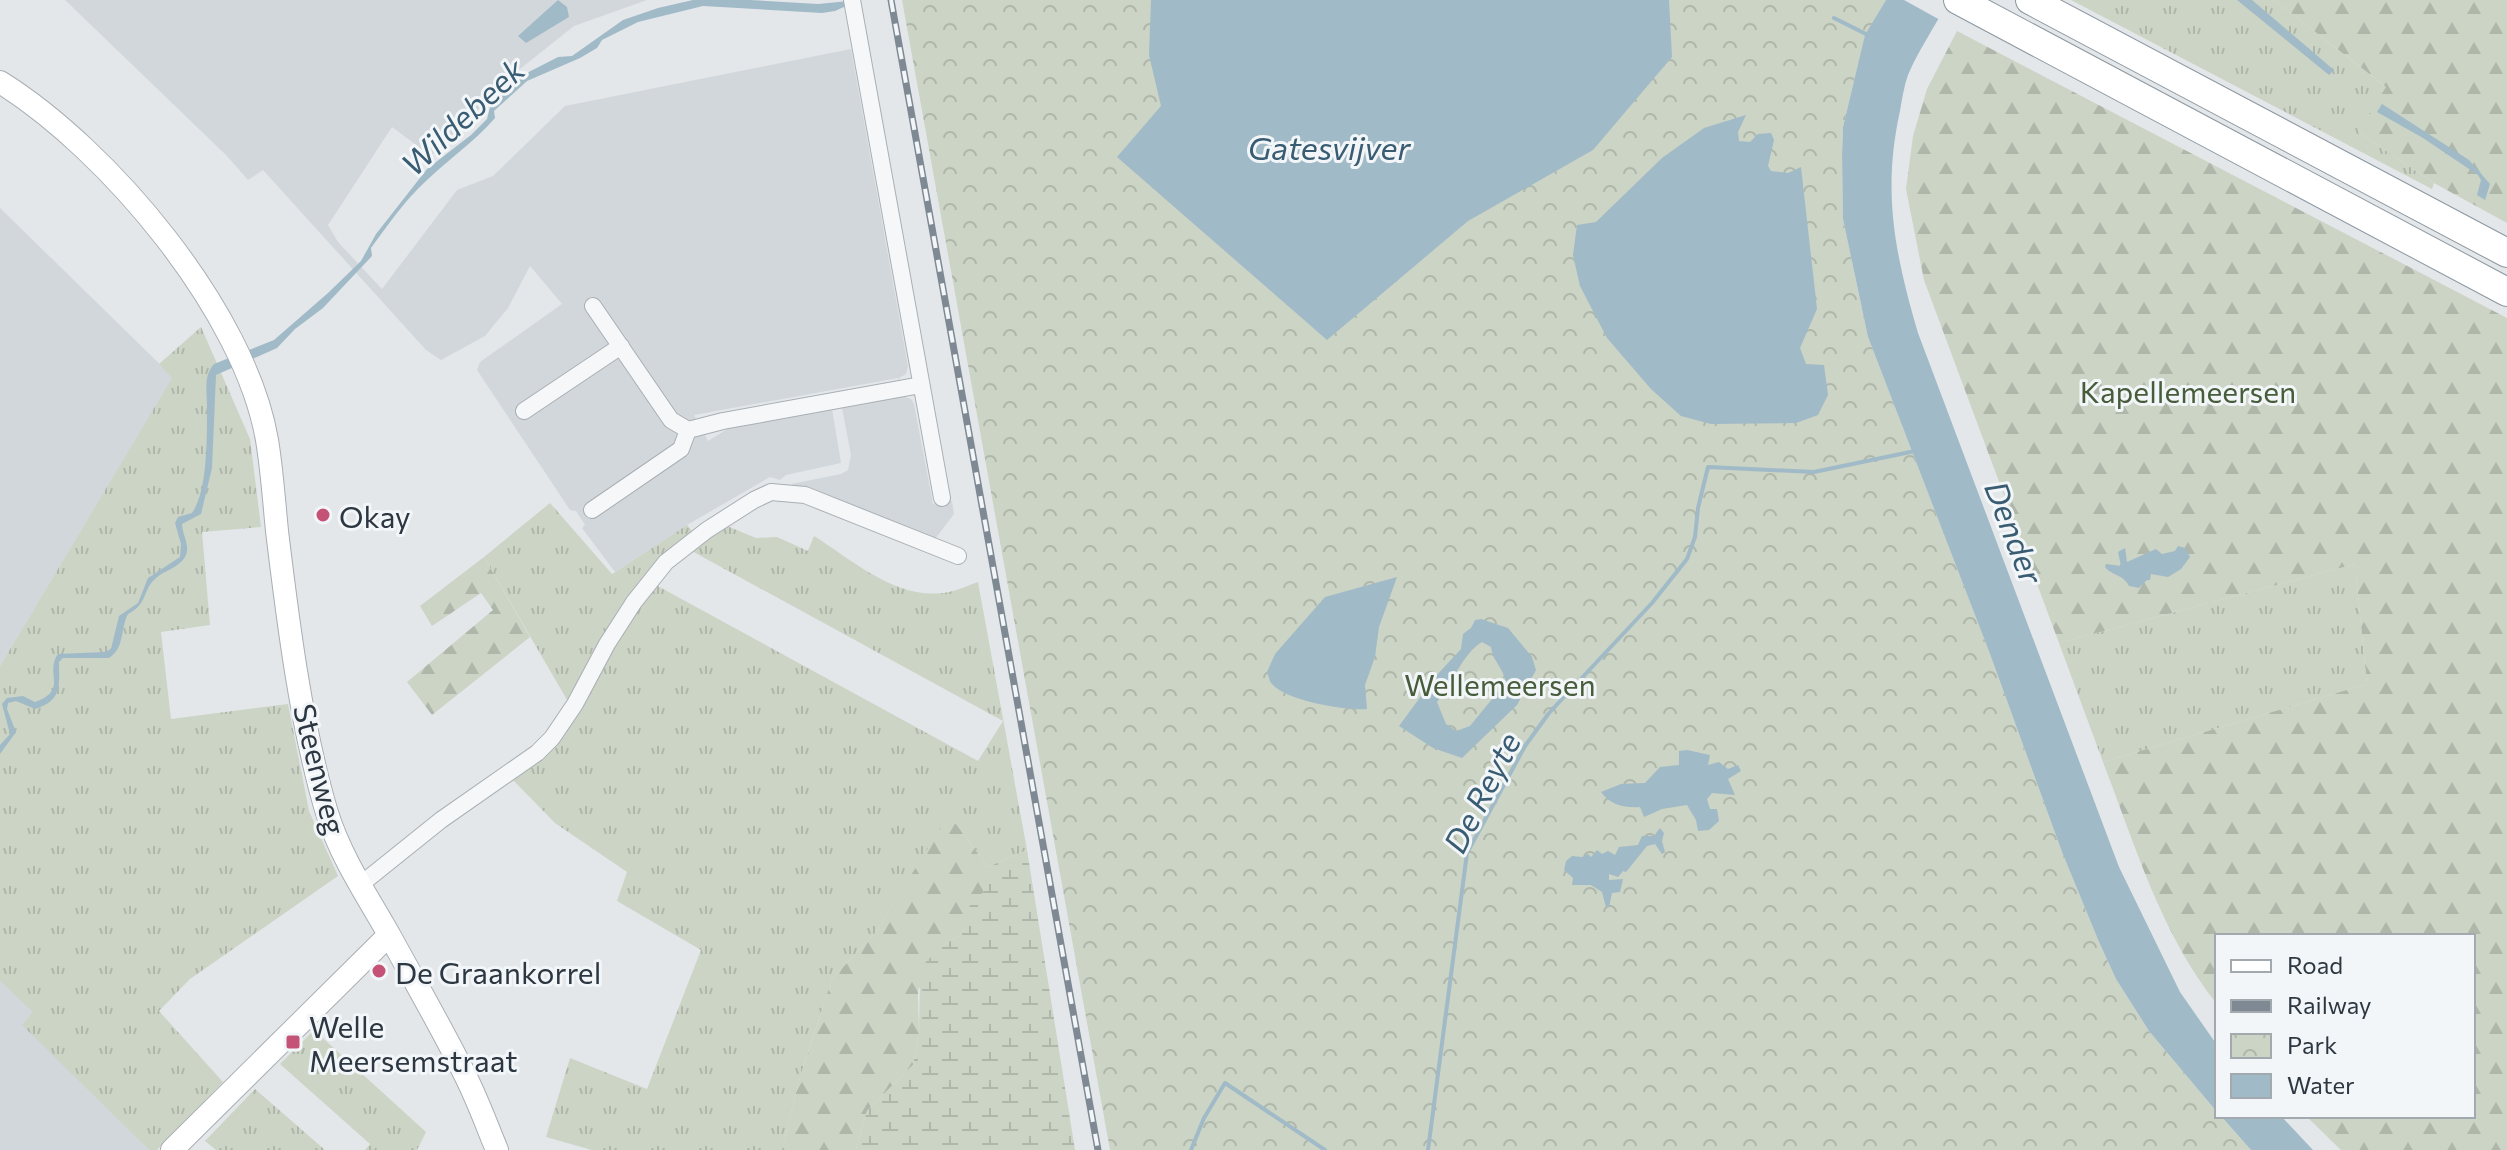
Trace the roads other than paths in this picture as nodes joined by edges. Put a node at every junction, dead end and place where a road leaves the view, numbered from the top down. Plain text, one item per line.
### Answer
1 (1958, 0) edge
2 (2030, 0) edge
3 (853, 3) edge
4 (0, 82) edge
5 (2507, 253) edge
6 (2507, 292) edge
7 (593, 306) dead end
8 (621, 346) junction
9 (921, 385) junction
10 (524, 411) dead end
11 (688, 430) junction
12 (942, 498) dead end
13 (592, 510) dead end
14 (958, 556) dead end
15 (360, 885) junction
16 (389, 935) junction
17 (172, 1150) edge
18 (497, 1150) edge

1 - 6 highway
2 - 5 highway
3 - 9 street
4 - 15 main road, Steenweg
7 - 8 street
8 - 10 street
8 - 11 street
9 - 11 street
9 - 12 street
11 - 13 street
14 - 15 street
15 - 16 main road, Steenweg
16 - 17 main road
16 - 18 main road, Steenweg

